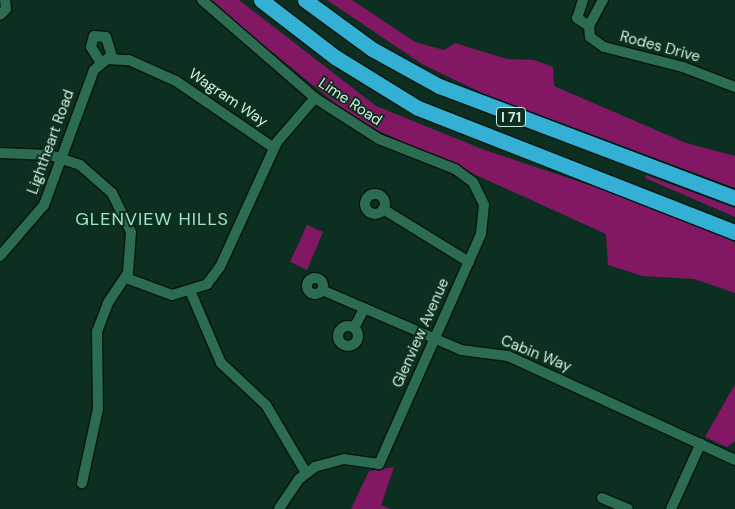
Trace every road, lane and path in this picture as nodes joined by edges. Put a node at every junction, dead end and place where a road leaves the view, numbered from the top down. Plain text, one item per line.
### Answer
1 (4, 0) edge
2 (202, 0) edge
3 (261, 0) edge
4 (305, 0) edge
5 (583, 0) edge
6 (603, 0) edge
7 (0, 15) edge
8 (589, 26) junction
9 (107, 60) joint
10 (735, 87) edge
11 (315, 98) junction
12 (274, 148) junction
13 (0, 154) edge
14 (62, 158) junction
15 (735, 198) edge
16 (383, 209) dead end
17 (485, 212) joint
18 (735, 232) edge
19 (0, 256) edge
20 (469, 262) junction
21 (126, 278) junction
22 (322, 290) dead end
23 (191, 293) junction
24 (364, 309) junction
25 (354, 328) dead end
26 (434, 339) junction
27 (701, 443) junction
28 (735, 460) edge
29 (306, 473) junction
30 (82, 483) dead end
31 (602, 498) dead end
32 (280, 509) edge
33 (628, 509) edge
34 (670, 509) edge

1 - 7 street
2 - 11 street, Lime Road
3 - 18 highway, I 71
4 - 15 highway, I 71
5 - 8 street
6 - 8 street
8 - 10 street, Rodes Drive
9 - 12 street, Wagram Way
9 - 14 street, Lightheart Road
11 - 12 street
11 - 17 street, Lime Road
12 - 23 street
13 - 14 street
14 - 19 street, Lightheart Road
14 - 21 street
16 - 20 street
17 - 20 street, Glenview Avenue
20 - 26 street, Glenview Avenue
21 - 23 street
21 - 30 street
22 - 24 street, Cabin Way
23 - 29 street
24 - 25 street
24 - 26 street, Cabin Way
26 - 27 street, Cabin Way
26 - 29 street, Glenview Avenue
27 - 28 street, Cabin Way
27 - 34 street
29 - 32 street
31 - 33 street

